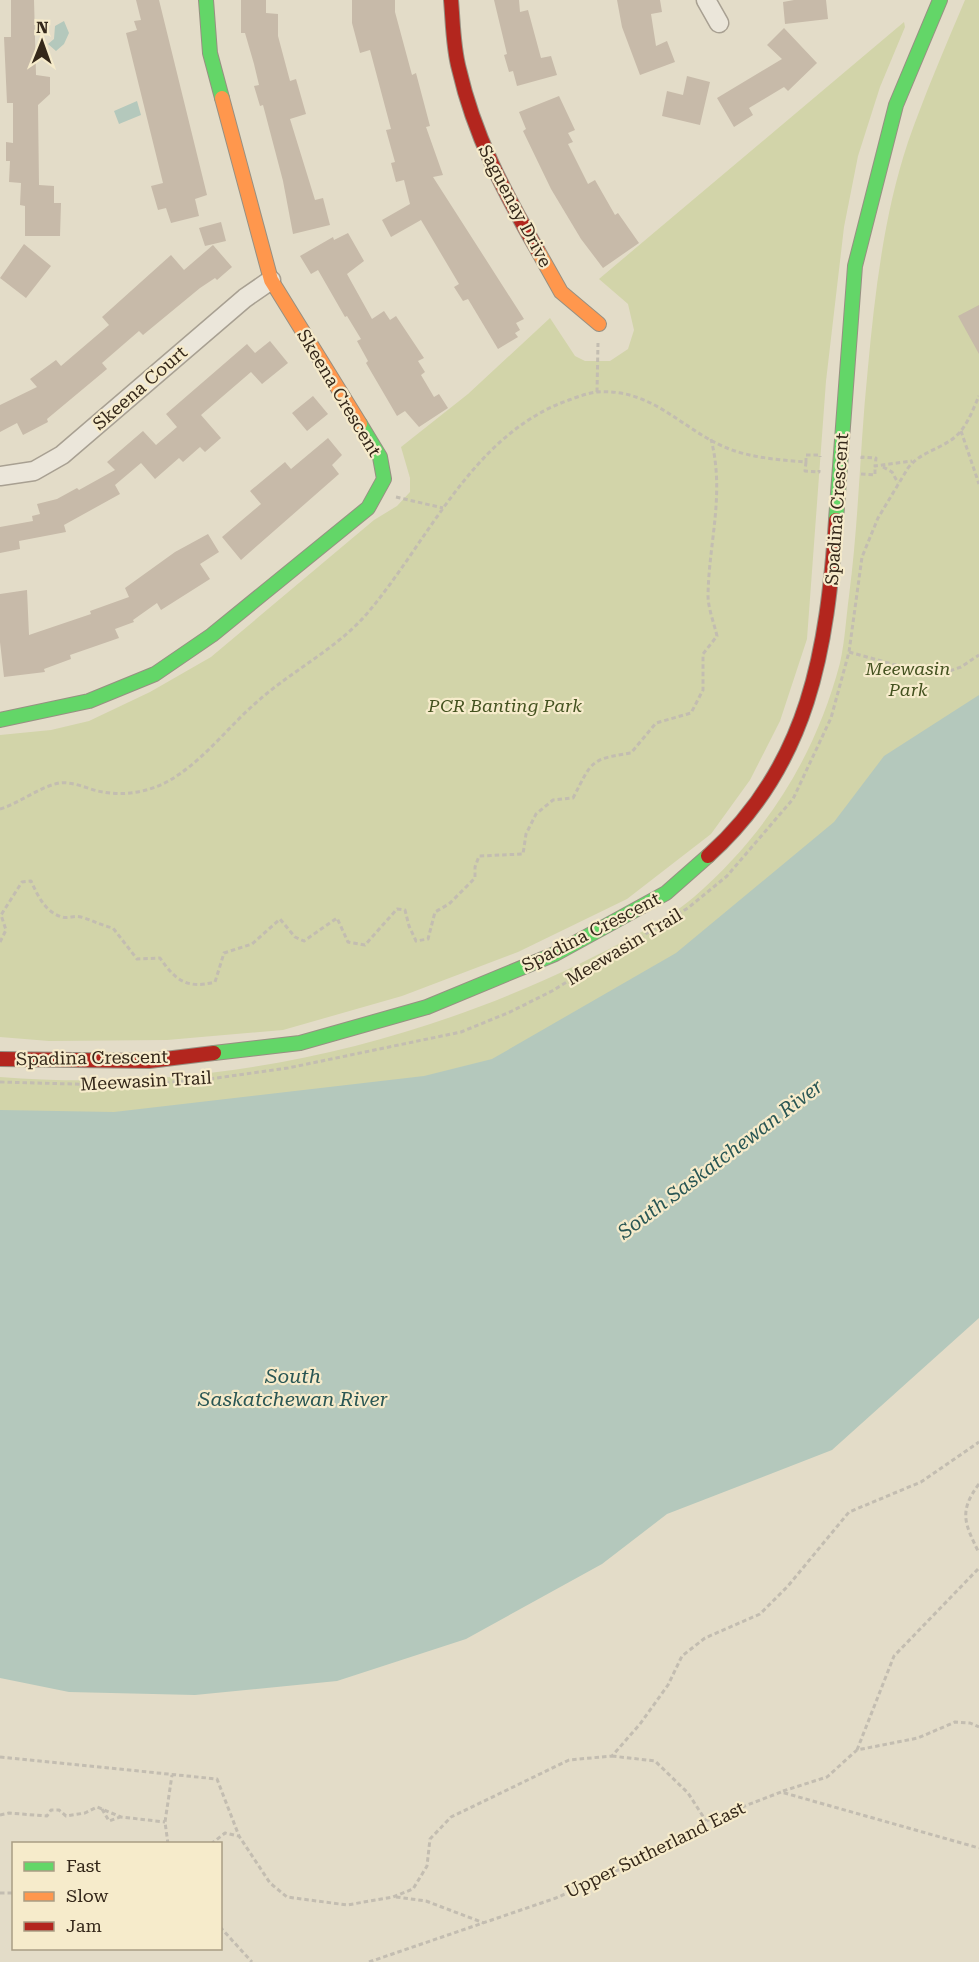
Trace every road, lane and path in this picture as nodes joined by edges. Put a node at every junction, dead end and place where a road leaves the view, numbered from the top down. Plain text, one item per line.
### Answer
1 (206, 0) edge
2 (451, 0) edge
3 (706, 0) edge
4 (939, 0) edge
5 (719, 23) dead end
6 (271, 280) junction
7 (599, 324) dead end
8 (597, 358) dead end
9 (597, 392) junction
10 (979, 396) edge
11 (961, 431) junction
12 (711, 439) junction
13 (914, 460) junction
14 (806, 462) junction
15 (875, 466) junction
16 (882, 467) junction
17 (0, 476) edge
18 (898, 483) junction
19 (979, 484) edge
20 (398, 498) dead end
21 (443, 508) junction
22 (849, 652) junction
23 (979, 655) edge
24 (0, 720) edge
25 (0, 808) edge
26 (0, 942) edge
27 (0, 1059) edge
28 (0, 1082) edge
29 (979, 1442) edge
30 (979, 1484) edge
31 (979, 1553) edge
32 (979, 1568) edge
33 (979, 1727) edge
34 (857, 1750) junction
35 (612, 1755) junction
36 (0, 1757) edge
37 (172, 1774) junction
38 (781, 1792) junction
39 (102, 1809) junction
40 (0, 1815) edge
41 (121, 1816) junction
42 (706, 1821) junction
43 (165, 1822) junction
44 (239, 1836) junction
45 (168, 1842) edge
46 (214, 1842) edge
47 (979, 1848) edge
48 (393, 1897) junction
49 (486, 1923) junction
50 (222, 1929) edge
51 (252, 1962) edge
52 (369, 1962) edge

1 - 6 street, Skeena Crescent
2 - 7 street, Saguenay Drive
3 - 5 street
4 - 27 street, Spadina Crescent
6 - 17 street, Skeena Court
6 - 24 street, Skeena Crescent
8 - 9 path
9 - 12 path
9 - 21 path
10 - 11 path, Meewasin Trail
11 - 13 path, Meewasin Trail
11 - 19 path
12 - 14 path
12 - 26 path
13 - 16 path
13 - 18 path, Meewasin Trail
14 - 14 path
15 - 15 path
15 - 16 path
16 - 18 path
18 - 22 path, Meewasin Trail
20 - 21 path
21 - 25 path
22 - 23 path
22 - 28 path, Meewasin Trail
29 - 35 path
30 - 31 path
32 - 34 path
33 - 34 path
34 - 38 path, Upper Sutherland East
35 - 42 path
35 - 48 path
36 - 37 path
37 - 43 path
37 - 44 path
38 - 42 path, Upper Sutherland East
38 - 47 path
39 - 40 path
39 - 41 path
39 - 41 path
41 - 43 path
42 - 49 path, Upper Sutherland East
43 - 45 path
44 - 46 path
44 - 48 path
48 - 49 path
49 - 52 path, Upper Sutherland East
50 - 51 path

